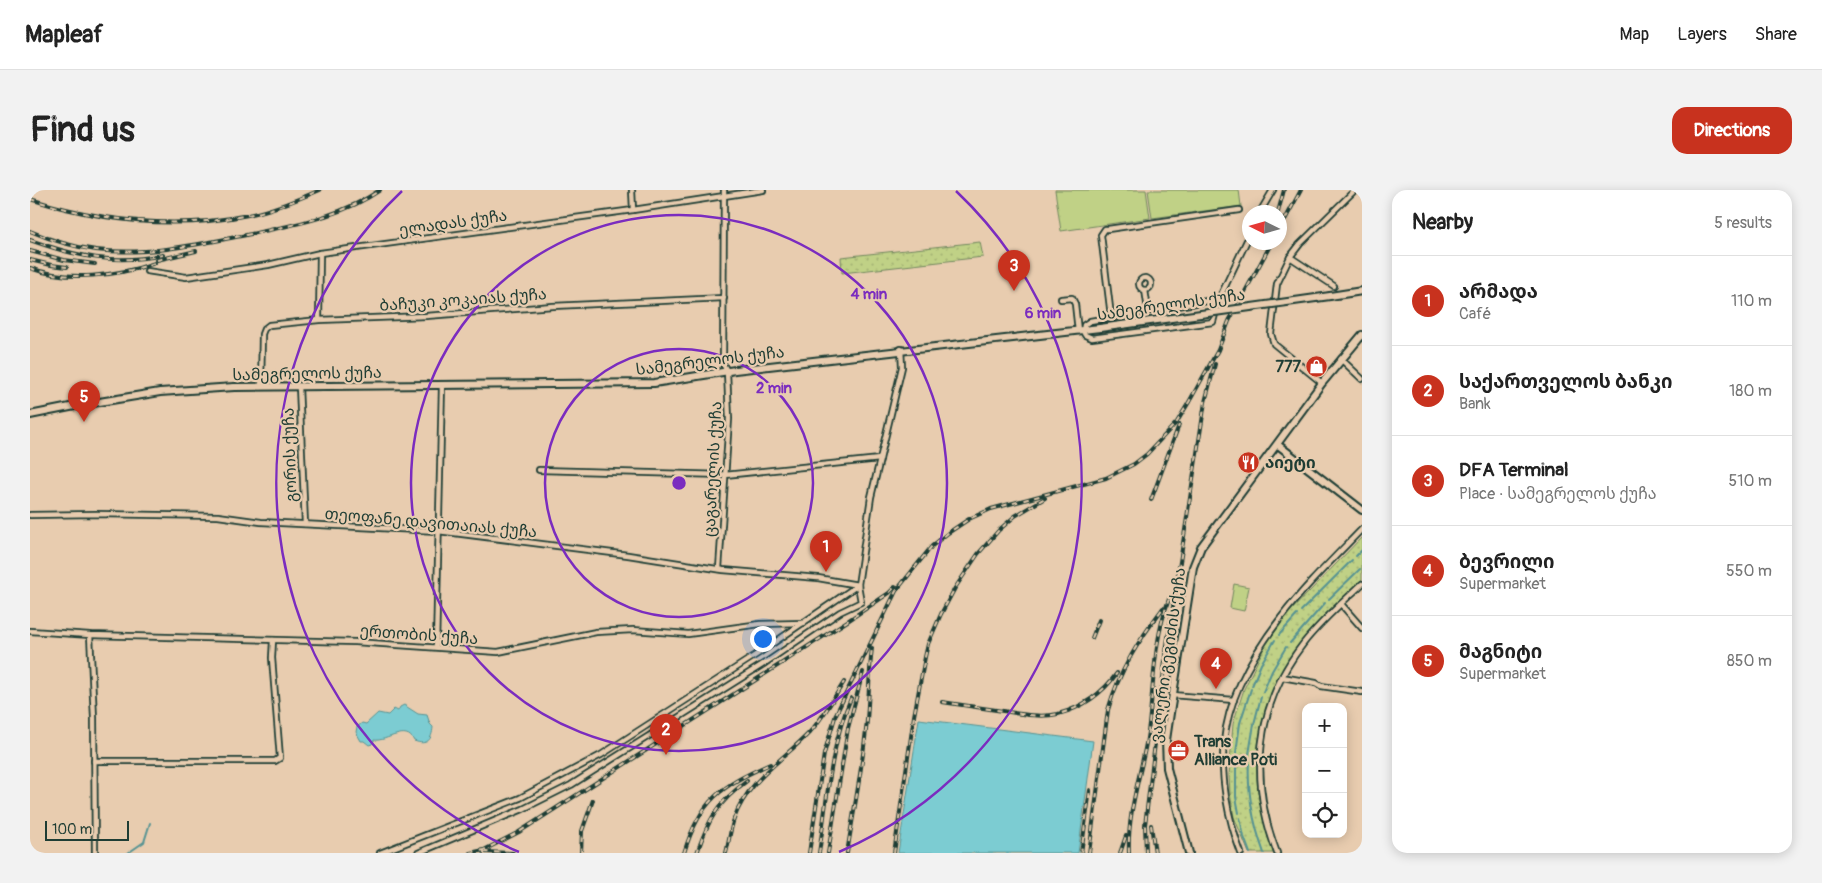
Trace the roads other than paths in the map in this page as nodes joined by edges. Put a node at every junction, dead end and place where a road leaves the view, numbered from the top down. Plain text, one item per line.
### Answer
1 (632, 190) edge
2 (724, 190) edge
3 (763, 190) edge
4 (1356, 190) edge
5 (1272, 191) edge
6 (724, 196) junction
7 (1264, 205) edge
8 (633, 210) junction
9 (1239, 210) dead end
10 (1242, 250) edge
11 (320, 253) junction
12 (1290, 257) junction
13 (147, 271) dead end
14 (1334, 286) dead end
15 (1145, 290) dead end
16 (1361, 291) edge
17 (724, 298) junction
18 (1060, 299) dead end
19 (1219, 299) junction
20 (1148, 310) junction
21 (1111, 316) junction
22 (319, 320) junction
23 (1080, 331) junction
24 (1362, 335) edge
25 (901, 349) junction
26 (1341, 359) junction
27 (727, 371) junction
28 (1362, 379) edge
29 (1322, 383) junction
30 (442, 385) junction
31 (299, 386) junction
32 (261, 387) junction
33 (30, 415) edge
34 (1278, 445) junction
35 (880, 459) junction
36 (539, 470) dead end
37 (725, 475) junction
38 (1362, 510) edge
39 (30, 515) edge
40 (304, 524) junction
41 (1362, 529) edge
42 (438, 531) junction
43 (719, 570) junction
44 (858, 584) junction
45 (1362, 584) edge
46 (1342, 604) junction
47 (804, 623) junction
48 (1362, 628) edge
49 (30, 631) edge
50 (90, 635) junction
51 (273, 640) junction
52 (436, 647) junction
53 (1282, 677) junction
54 (1362, 692) edge
55 (1172, 695) junction
56 (1234, 700) junction
57 (94, 761) junction
58 (96, 853) edge
59 (380, 853) edge
60 (418, 853) edge
61 (1189, 853) edge
62 (1241, 853) edge
63 (1277, 853) edge

1 - 8 street
2 - 6 street, ცაგარელის ქუჩა
3 - 6 street, ელადას ქუჩა
4 - 12 street
5 - 7 street
6 - 8 street, ელადას ქუჩა
6 - 17 street, ცაგარელის ქუჩა
8 - 11 street, ელადას ქუჩა
9 - 21 street
10 - 19 street
11 - 13 street, ელადას ქუჩა
11 - 22 street
12 - 14 street
12 - 29 street
15 - 20 street
16 - 23 main road, სამეგრელოს ქუჩა, bridge
17 - 22 street, ბაჩუკი კოკაიას ქუჩა
17 - 27 street, ცაგარელის ქუჩა
18 - 23 street
19 - 20 street
19 - 23 street
20 - 21 street
21 - 23 street
22 - 32 street, ბაჩუკი კოკაიას ქუჩა
23 - 25 main road, სამეგრელოს ქუჩა
24 - 26 main road, ვალერი გეგიძის ქუჩა
25 - 27 main road, სამეგრელოს ქუჩა
25 - 35 street
26 - 28 street
26 - 29 main road, ვალერი გეგიძის ქუჩა
27 - 30 main road, სამეგრელოს ქუჩა
27 - 37 street, ცაგარელის ქუჩა
29 - 34 main road, ვალერი გეგიძის ქუჩა
30 - 31 main road, სამეგრელოს ქუჩა
30 - 42 street
31 - 32 main road, სამეგრელოს ქუჩა
31 - 40 street, გორის ქუჩა
32 - 33 main road, სამეგრელოს ქუჩა
34 - 38 main road
34 - 55 main road, ვალერი გეგიძის ქუჩა
35 - 37 street
35 - 44 street
36 - 37 street
37 - 43 street, ცაგარელის ქუჩა
39 - 40 street, თეოფანე დავითაიას ქუჩა
40 - 42 street, თეოფანე დავითაიას ქუჩა
41 - 56 street
42 - 43 street, თეოფანე დავითაიას ქუჩა
42 - 52 street
43 - 44 street, თეოფანე დავითაიას ქუჩა
44 - 47 street
44 - 60 street
45 - 46 street
46 - 48 street
46 - 53 street
47 - 52 street, ერთობის ქუჩა
47 - 59 street
49 - 50 street, ერთობის ქუჩა
50 - 51 street, ერთობის ქუჩა
50 - 57 street
51 - 52 street, ერთობის ქუჩა
51 - 57 street
53 - 54 street
53 - 63 street
55 - 56 street
55 - 61 main road, ვალერი გეგიძის ქუჩა
56 - 62 street
57 - 58 street

